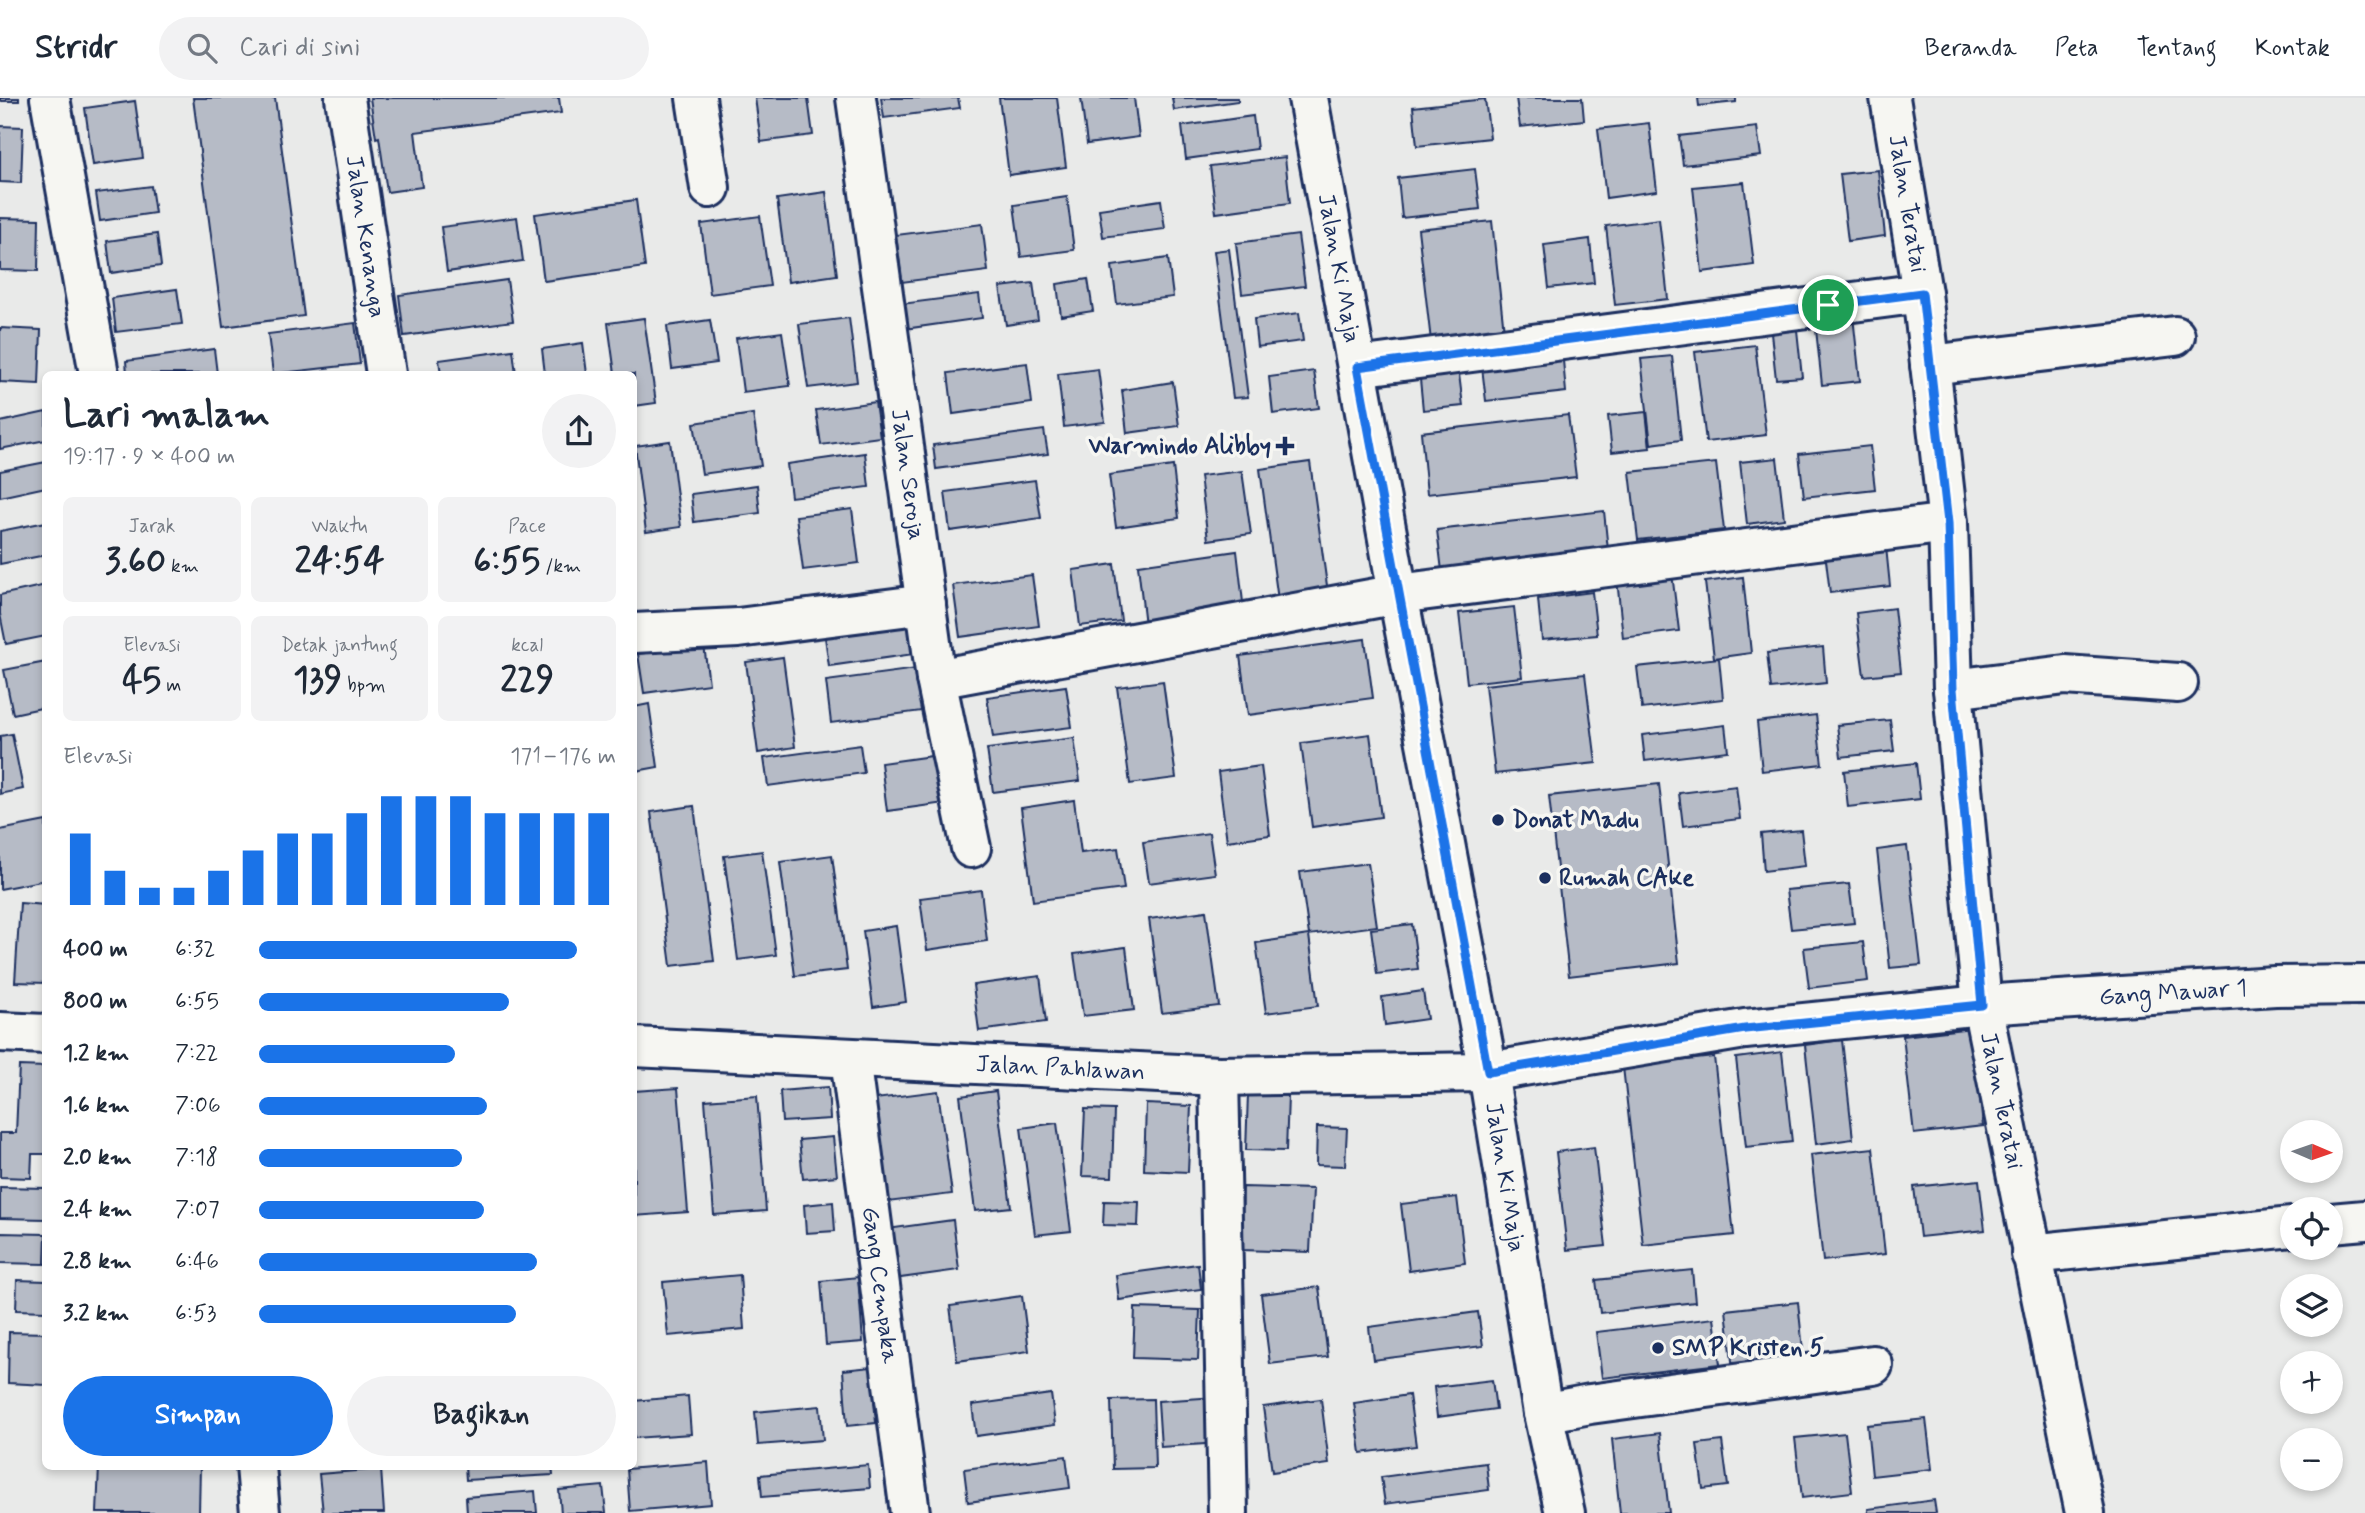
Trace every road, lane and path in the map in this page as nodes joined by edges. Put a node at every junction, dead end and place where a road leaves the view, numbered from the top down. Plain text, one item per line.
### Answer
1 (50, 98) edge
2 (345, 98) edge
3 (696, 98) edge
4 (856, 98) edge
5 (1308, 98) edge
6 (1890, 98) edge
7 (710, 188) dead end
8 (1922, 293) junction
9 (2175, 336) dead end
10 (1930, 365) junction
11 (1357, 367) junction
12 (98, 371) edge
13 (386, 371) edge
14 (1948, 523) junction
15 (1398, 594) junction
16 (926, 604) junction
17 (637, 633) edge
18 (936, 679) junction
19 (2178, 683) dead end
20 (1953, 689) junction
21 (971, 848) dead end
22 (2365, 985) edge
23 (1982, 1005) junction
24 (0, 1032) edge
25 (42, 1034) edge
26 (637, 1047) edge
27 (850, 1058) junction
28 (1488, 1072) junction
29 (1219, 1076) junction
30 (2365, 1220) edge
31 (2343, 1222) edge
32 (2280, 1228) edge
33 (2031, 1254) junction
34 (1873, 1366) dead end
35 (1543, 1413) junction
36 (256, 1470) edge
37 (260, 1513) edge
38 (910, 1513) edge
39 (1228, 1513) edge
40 (1565, 1513) edge
41 (2085, 1513) edge

1 - 12 street
2 - 13 street, Jalan Kenanga
3 - 7 street
4 - 16 street, Jalan Seroja
5 - 11 street, Jalan Ki Maja
6 - 8 street, Jalan Teratai
8 - 10 street, Jalan Teratai
8 - 11 street
9 - 10 street
10 - 14 street, Jalan Teratai
11 - 15 street, Jalan Ki Maja
14 - 15 street
14 - 20 street, Jalan Teratai
15 - 18 street
15 - 28 street, Jalan Ki Maja
16 - 17 street
16 - 18 street, Jalan Seroja
18 - 21 street, Jalan Seroja
19 - 20 street
20 - 23 street, Jalan Teratai
22 - 23 street, Gang Mawar 1
23 - 28 street, Gang Mawar 1
23 - 33 street, Jalan Teratai
24 - 25 street
26 - 27 street, Jalan Pahlawan
27 - 29 street, Jalan Pahlawan
27 - 38 street, Gang Cempaka
28 - 29 street, Jalan Pahlawan
28 - 35 street, Jalan Ki Maja
29 - 39 street
30 - 31 street
32 - 33 street
33 - 41 street, Jalan Teratai
34 - 35 street
35 - 40 street, Jalan Ki Maja
36 - 37 street

